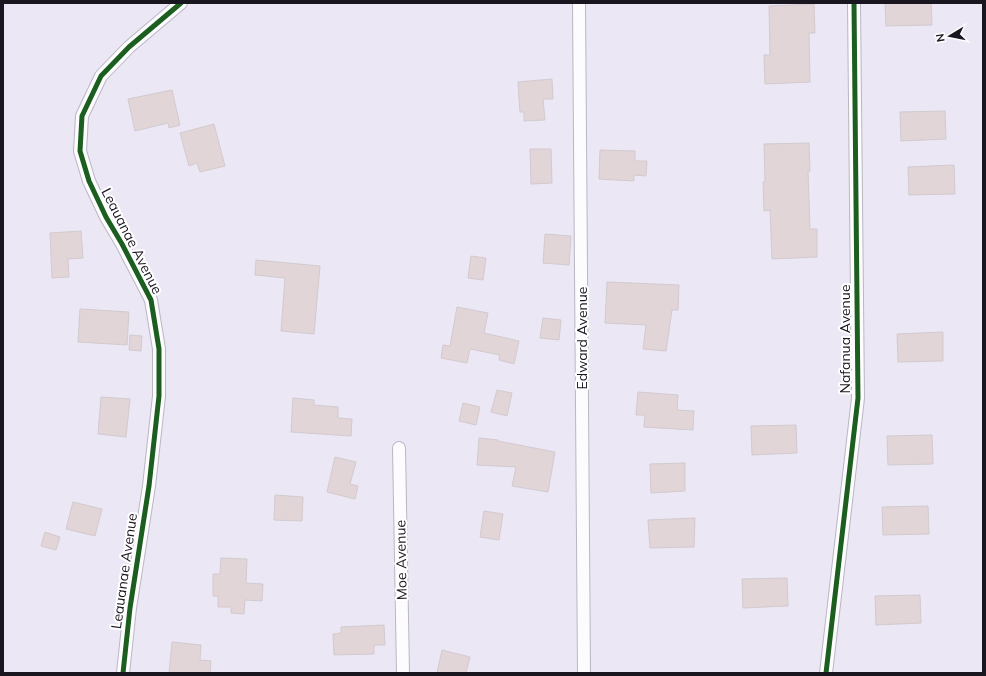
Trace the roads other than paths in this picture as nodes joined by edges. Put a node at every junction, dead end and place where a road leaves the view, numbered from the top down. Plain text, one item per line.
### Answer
1 (181, 3) edge
2 (579, 3) edge
3 (854, 3) edge
4 (399, 448) dead end
5 (123, 673) edge
6 (403, 673) edge
7 (584, 673) edge
8 (826, 673) edge

1 - 5 street, Leauanae Avenue
2 - 7 street, Edward Avenue
3 - 8 street, Nafanua Avenue
4 - 6 street, Moe Avenue

